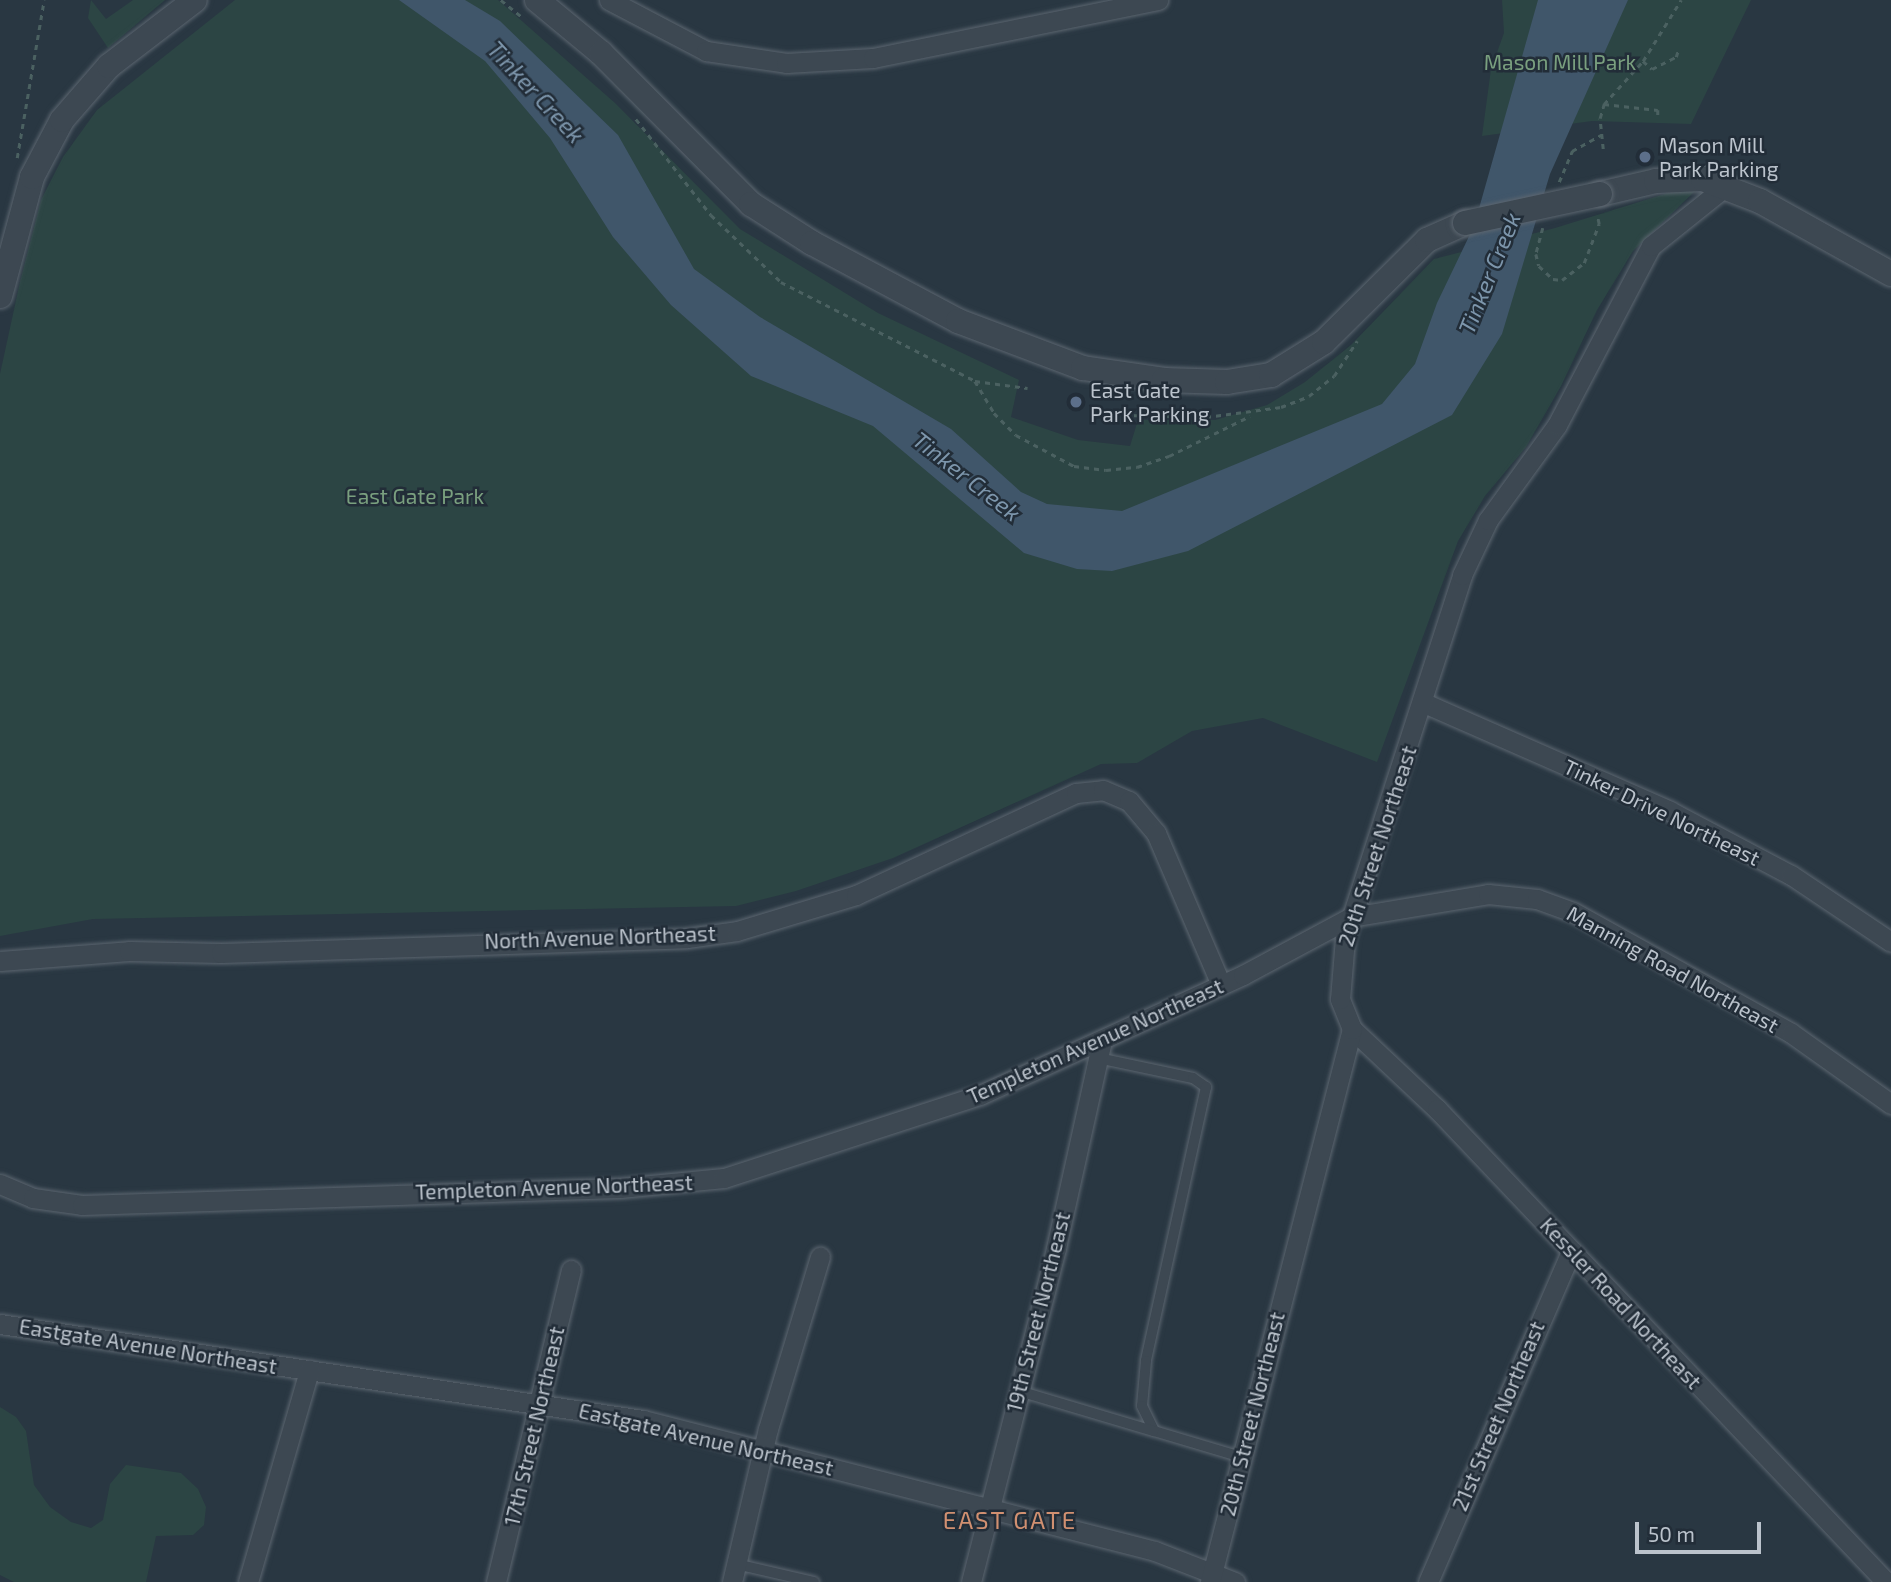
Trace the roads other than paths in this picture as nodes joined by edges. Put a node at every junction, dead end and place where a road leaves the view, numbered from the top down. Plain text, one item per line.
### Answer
1 (195, 0) edge
2 (537, 0) edge
3 (609, 0) edge
4 (1158, 0) edge
5 (1726, 186) junction
6 (1891, 274) edge
7 (0, 296) edge
8 (1422, 702) junction
9 (1351, 917) junction
10 (1891, 942) edge
11 (0, 961) edge
12 (1221, 985) junction
13 (1352, 1029) junction
14 (1100, 1049) junction
15 (1891, 1104) edge
16 (0, 1184) edge
17 (1571, 1251) junction
18 (820, 1257) dead end
19 (571, 1270) dead end
20 (0, 1324) edge
21 (309, 1370) junction
22 (1019, 1391) junction
23 (540, 1403) junction
24 (1154, 1431) junction
25 (763, 1451) junction
26 (1241, 1457) junction
27 (990, 1506) junction
28 (734, 1573) edge
29 (1211, 1577) edge
30 (248, 1582) edge
31 (496, 1582) edge
32 (814, 1582) edge
33 (971, 1582) edge
34 (1235, 1582) edge
35 (1428, 1582) edge
36 (1886, 1582) edge

1 - 7 street
2 - 5 street, bridge
3 - 4 street
5 - 6 street
5 - 8 street, 20th Street Northeast
8 - 9 street, 20th Street Northeast
8 - 10 street, Tinker Drive Northeast
9 - 12 street, Templeton Avenue Northeast
9 - 13 street, 20th Street Northeast
9 - 15 street, Manning Road Northeast
11 - 12 street, North Avenue Northeast
12 - 14 street, Templeton Avenue Northeast
13 - 17 street, Kessler Road Northeast
13 - 26 street, 20th Street Northeast
14 - 16 street, Templeton Avenue Northeast
14 - 22 street, 19th Street Northeast
14 - 24 lane
17 - 35 street, 21st Street Northeast
17 - 36 street, Kessler Road Northeast
18 - 25 street
19 - 23 street, 17th Street Northeast
20 - 21 street, Eastgate Avenue Northeast
21 - 23 street, Eastgate Avenue Northeast
21 - 30 street
22 - 24 lane
22 - 27 street, 19th Street Northeast
23 - 25 street, Eastgate Avenue Northeast
23 - 31 street, 17th Street Northeast
24 - 26 lane
25 - 27 street, Eastgate Avenue Northeast
25 - 28 street
26 - 29 street, 20th Street Northeast
27 - 29 street, Eastgate Avenue Northeast
27 - 33 street, 19th Street Northeast
28 - 32 lane
29 - 34 street, Eastgate Avenue Northeast

